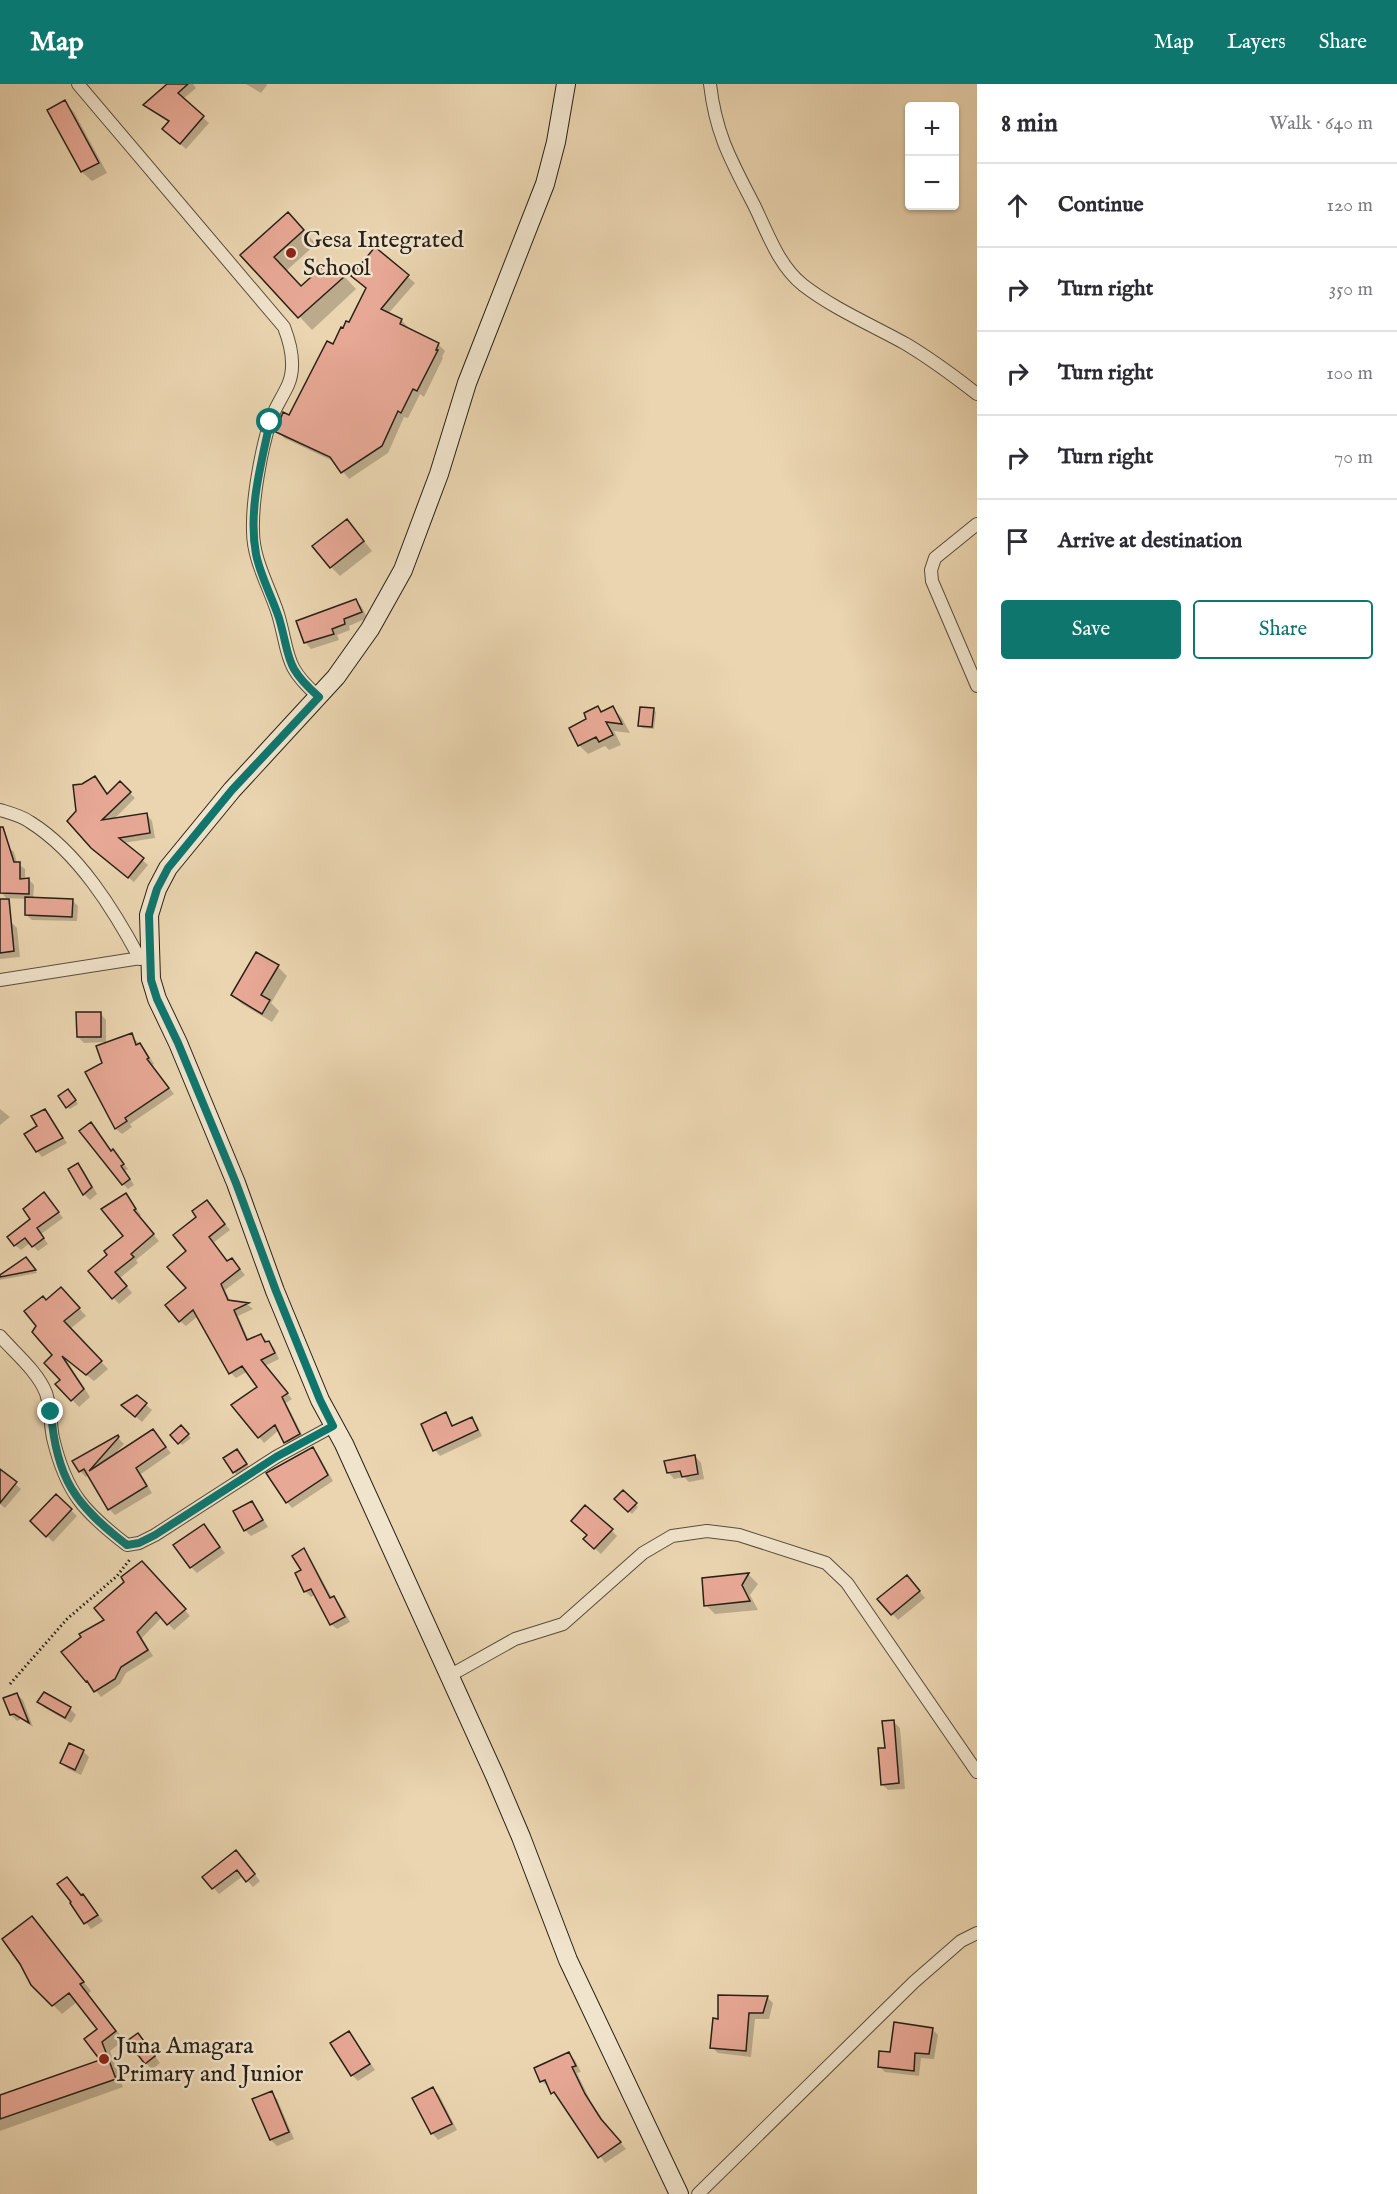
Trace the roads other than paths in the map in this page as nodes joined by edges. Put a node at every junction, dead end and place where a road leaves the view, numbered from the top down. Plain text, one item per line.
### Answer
1 (78, 84) edge
2 (566, 84) edge
3 (710, 84) edge
4 (977, 394) edge
5 (977, 524) edge
6 (977, 686) edge
7 (319, 697) junction
8 (0, 810) edge
9 (145, 958) junction
10 (0, 980) edge
11 (0, 1336) edge
12 (333, 1426) junction
13 (449, 1676) junction
14 (977, 1772) edge
15 (977, 1933) edge
16 (679, 2194) edge
17 (698, 2194) edge

1 - 7 street
2 - 7 main road
3 - 4 street
5 - 6 street
7 - 9 main road
8 - 9 street
9 - 10 street
9 - 12 main road
11 - 12 street
12 - 13 main road
13 - 14 street
13 - 16 main road
15 - 17 street

